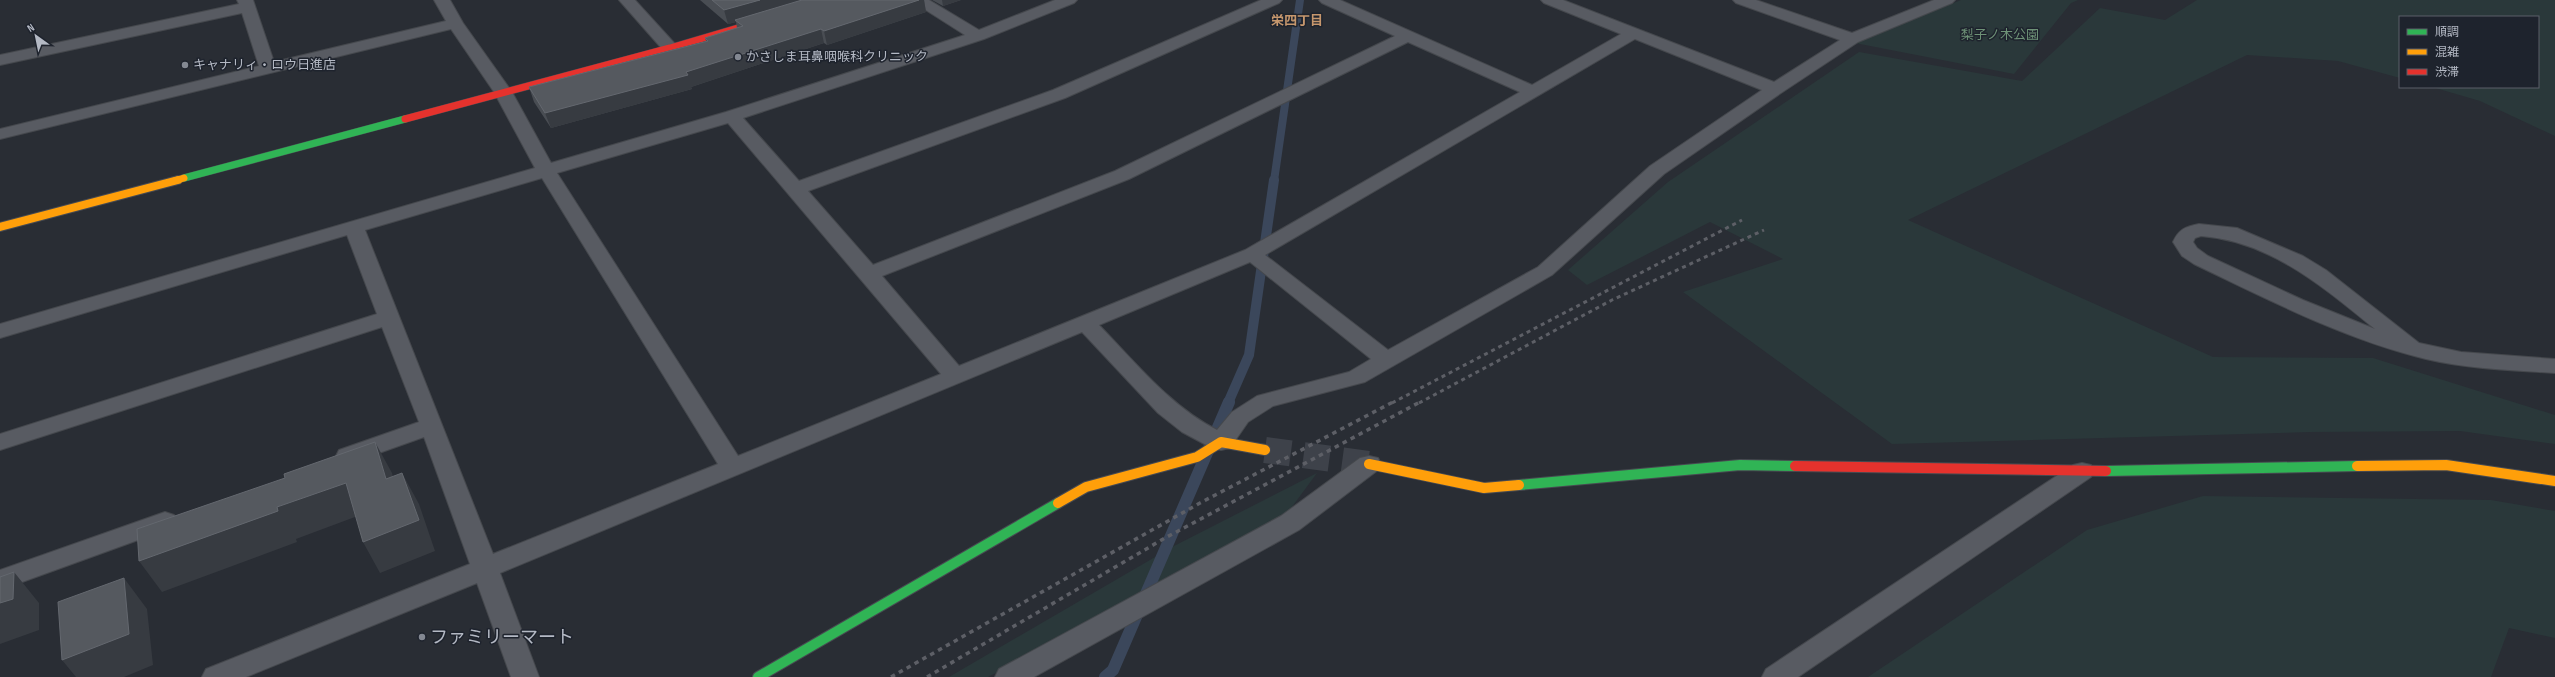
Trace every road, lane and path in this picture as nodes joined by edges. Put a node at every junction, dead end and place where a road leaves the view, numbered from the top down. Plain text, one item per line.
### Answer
1 (442, 0) edge
2 (627, 0) edge
3 (918, 0) edge
4 (1069, 0) edge
5 (1274, 0) edge
6 (1327, 0) edge
7 (1549, 0) edge
8 (1741, 0) edge
9 (1947, 0) edge
10 (247, 3) edge
11 (778, 16) edge
12 (454, 24) junction
13 (1634, 33) junction
14 (978, 36) junction
15 (1407, 36) junction
16 (1852, 39) junction
17 (670, 48) junction
18 (0, 60) edge
19 (268, 68) junction
20 (1775, 89) junction
21 (503, 92) junction
22 (1534, 92) junction
23 (732, 116) junction
24 (0, 134) edge
25 (546, 170) junction
26 (796, 189) junction
27 (0, 227) edge
28 (354, 228) junction
29 (1252, 254) junction
30 (869, 274) junction
31 (388, 318) junction
32 (1085, 323) junction
33 (0, 331) edge
34 (2410, 346) junction
35 (1386, 360) junction
36 (2555, 366) edge
37 (955, 376) junction
38 (432, 426) junction
39 (0, 442) edge
40 (1221, 442) junction
41 (1265, 450) tunnel mouth
42 (328, 464) edge
43 (1369, 464) joint
44 (733, 468) junction
45 (2082, 471) junction
46 (2555, 480) edge
47 (186, 514) edge
48 (484, 568) junction
49 (0, 580) edge
50 (216, 677) edge
51 (525, 677) edge
52 (758, 677) edge
53 (1009, 677) edge
54 (1776, 677) edge

1 - 12 street
2 - 17 street
3 - 14 street
4 - 14 street
5 - 26 street
6 - 15 street
7 - 13 street
8 - 16 street
9 - 16 street
10 - 18 street
10 - 19 street
11 - 17 street
12 - 19 street
12 - 21 street
13 - 20 street
13 - 22 street
14 - 23 street
15 - 22 street
15 - 30 street
16 - 20 street
17 - 21 street
19 - 24 street
20 - 35 street
21 - 25 street
21 - 27 street
22 - 29 street
23 - 25 street
23 - 26 street
25 - 28 street
25 - 44 street
26 - 30 street
28 - 31 street
28 - 33 street
29 - 32 street
29 - 35 street
30 - 37 street
31 - 38 street
31 - 39 street
32 - 37 street
32 - 40 street
34 - 34 street
34 - 36 street
35 - 40 street
37 - 44 street
38 - 42 street
38 - 48 street
40 - 41 street
40 - 52 street
43 - 45 street
43 - 53 street
44 - 48 street
45 - 46 street
45 - 54 street
47 - 49 street
48 - 50 street
48 - 51 street

